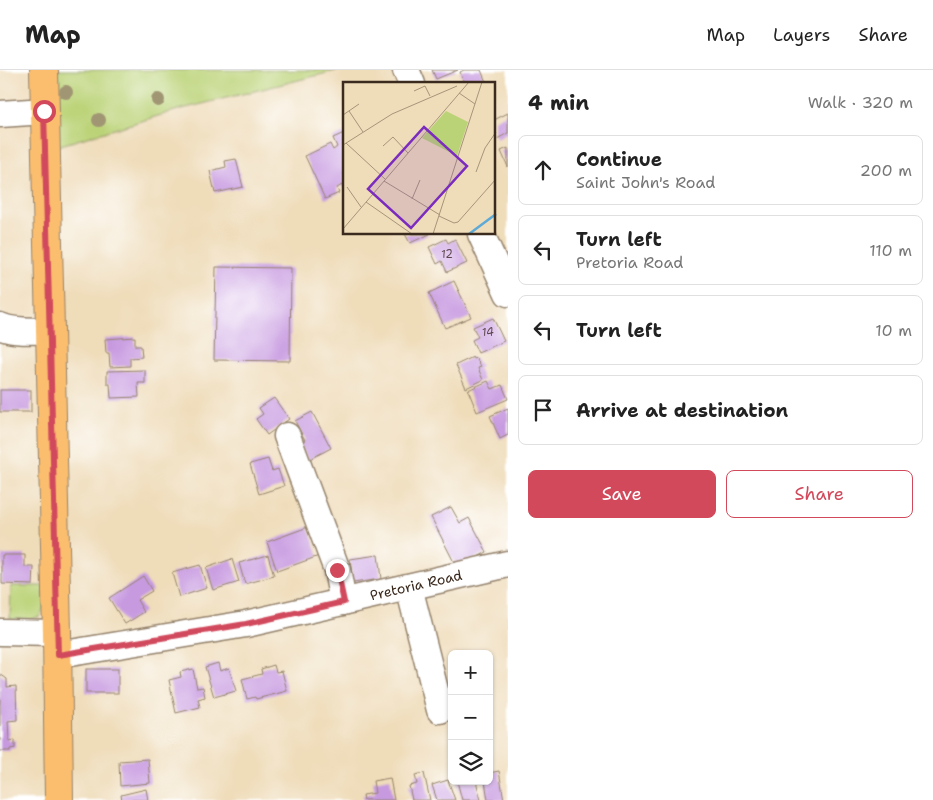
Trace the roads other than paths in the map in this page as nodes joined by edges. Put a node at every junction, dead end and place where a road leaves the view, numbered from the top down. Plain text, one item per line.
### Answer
1 (44, 70) edge
2 (406, 70) edge
3 (411, 82) edge
4 (44, 111) junction
5 (0, 114) edge
6 (481, 235) edge
7 (508, 293) edge
8 (0, 326) edge
9 (50, 330) junction
10 (287, 436) dead end
11 (508, 564) edge
12 (409, 587) junction
13 (344, 602) junction
14 (0, 632) edge
15 (58, 644) junction
16 (440, 710) dead end
17 (60, 800) edge

1 - 4 main road
2 - 3 street
4 - 5 street
4 - 9 main road
6 - 7 street
8 - 9 street
9 - 15 main road
10 - 13 street
11 - 12 street, Pretoria Road
12 - 13 street, Pretoria Road
12 - 16 street
13 - 15 street, Pretoria Road
14 - 15 street, Pretoria Road
15 - 17 main road

